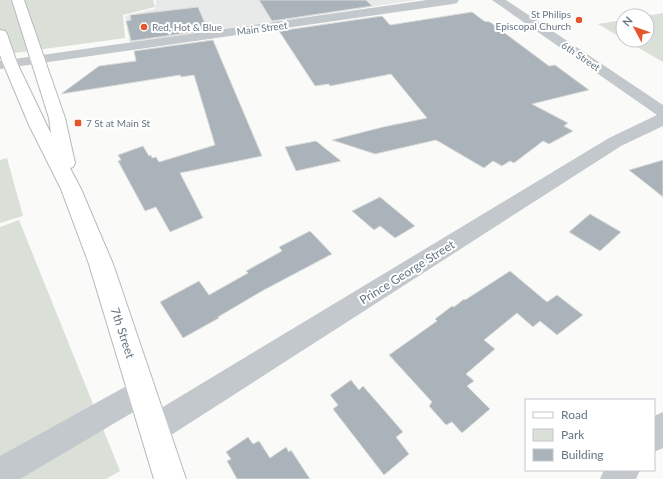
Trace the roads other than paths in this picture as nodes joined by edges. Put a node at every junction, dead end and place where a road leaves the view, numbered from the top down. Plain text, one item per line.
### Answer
1 (18, 0) edge
2 (452, 0) edge
3 (498, 0) edge
4 (382, 5) edge
5 (0, 34) edge
6 (36, 60) junction
7 (5, 64) edge
8 (663, 112) edge
9 (663, 119) edge
10 (71, 189) junction
11 (142, 392) junction
12 (663, 427) edge
13 (154, 430) junction
14 (655, 435) edge
15 (623, 471) edge
16 (0, 473) edge
17 (170, 479) edge
18 (616, 479) edge

1 - 6 main road, 7th Street
2 - 4 street, Main Street
3 - 8 street, 6th Street
4 - 6 street, Main Street
5 - 7 main road, 7th Street
6 - 7 street, Main Street
6 - 10 main road, 7th Street
7 - 10 main road, 7th Street
9 - 13 street, Prince George Street
10 - 11 main road, 7th Street
11 - 13 main road, 7th Street
11 - 16 street
12 - 14 street
13 - 17 main road, 7th Street
15 - 18 street

